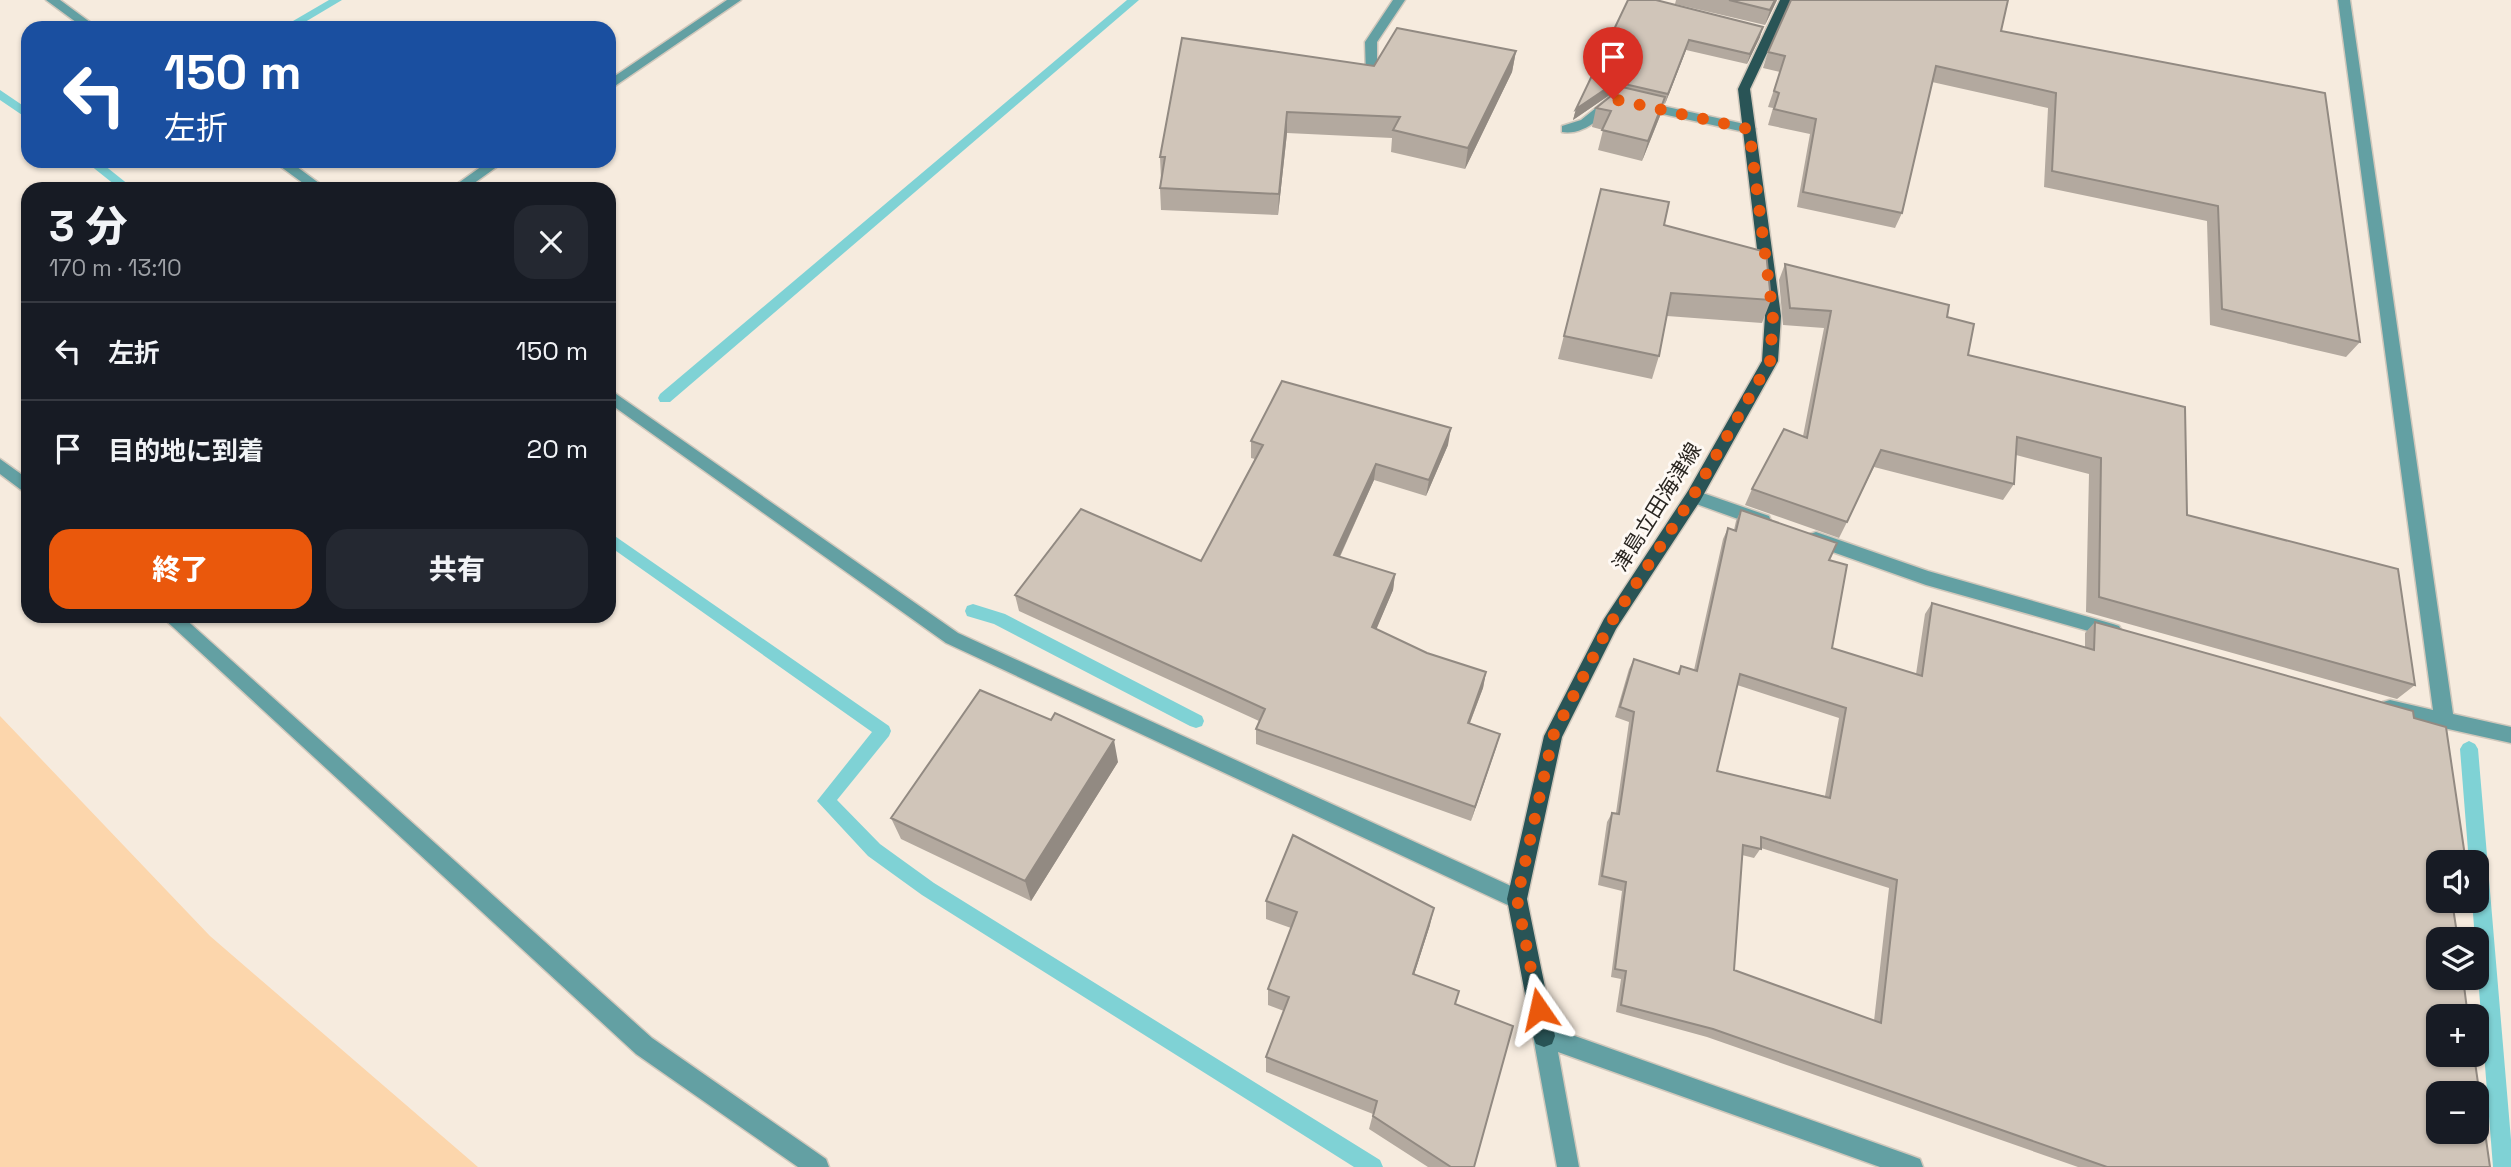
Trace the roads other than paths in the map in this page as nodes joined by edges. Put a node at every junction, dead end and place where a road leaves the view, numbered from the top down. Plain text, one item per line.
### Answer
1 (52, 0) edge
2 (735, 0) edge
3 (1399, 0) edge
4 (1786, 0) edge
5 (2344, 0) edge
6 (82, 21) edge
7 (1371, 73) edge
8 (616, 81) edge
9 (1567, 129) dead end
10 (1749, 129) junction
11 (290, 168) edge
12 (488, 168) edge
13 (310, 182) edge
14 (467, 182) edge
15 (616, 400) edge
16 (0, 465) edge
17 (21, 483) edge
18 (1693, 496) junction
19 (178, 623) edge
20 (2126, 634) edge
21 (2378, 705) edge
22 (2444, 718) junction
23 (2511, 735) edge
24 (1517, 899) junction
25 (1544, 1036) junction
26 (818, 1167) edge
27 (1568, 1167) edge
28 (1912, 1167) edge

1 - 6 street
2 - 8 street
3 - 7 street
4 - 10 main road, 津島立田海津線
5 - 22 street
9 - 10 street
10 - 18 main road, 津島立田海津線
11 - 13 street
12 - 14 street
15 - 24 street
16 - 17 street
18 - 20 street
18 - 24 main road, 津島立田海津線
19 - 26 street
21 - 22 street
22 - 23 street
24 - 25 main road, 津島立田海津線
25 - 27 street
25 - 28 street

